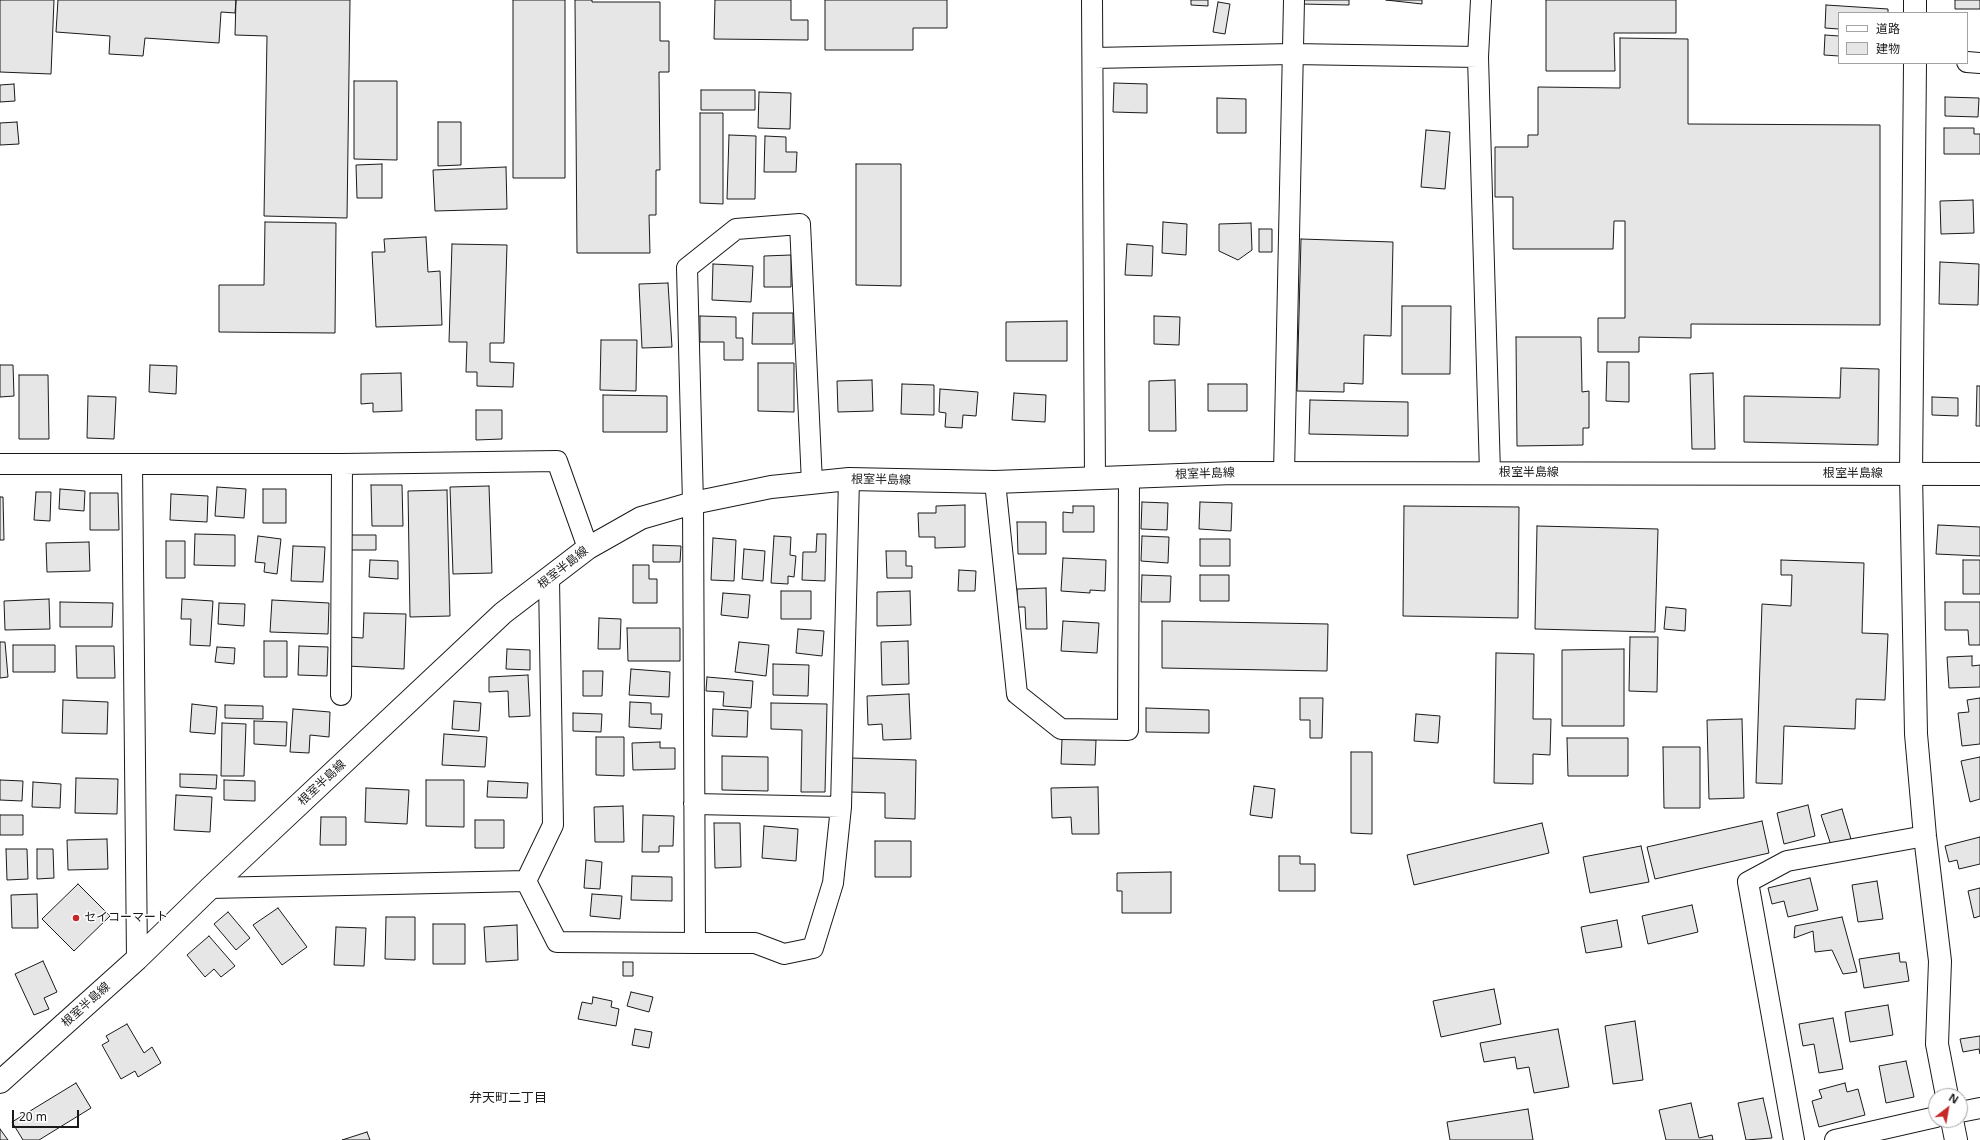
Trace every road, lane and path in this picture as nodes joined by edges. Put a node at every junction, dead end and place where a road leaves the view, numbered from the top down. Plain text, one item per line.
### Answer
1 (1092, 0) edge
2 (1294, 0) edge
3 (1481, 0) edge
4 (1915, 0) edge
5 (1915, 12) edge
6 (1292, 54) junction
7 (1478, 57) junction
8 (1093, 58) junction
9 (1968, 62) edge
10 (1980, 62) edge
11 (1915, 64) edge
12 (0, 464) edge
13 (132, 464) junction
14 (342, 464) junction
15 (1284, 473) junction
16 (1490, 473) junction
17 (1911, 474) junction
18 (1980, 474) edge
19 (1129, 477) junction
20 (1095, 478) junction
21 (849, 479) junction
22 (995, 482) junction
23 (812, 483) junction
24 (693, 503) junction
25 (588, 548) junction
26 (549, 579) junction
27 (341, 695) dead end
28 (694, 804) junction
29 (841, 807) junction
30 (1925, 836) junction
31 (526, 881) junction
32 (210, 888) junction
33 (695, 943) junction
34 (137, 959) junction
35 (0, 1082) edge
36 (1945, 1088) edge
37 (1980, 1108) edge
38 (1968, 1110) edge
39 (1928, 1119) edge
40 (1954, 1128) edge
41 (1794, 1140) edge
42 (1835, 1140) edge
43 (1956, 1140) edge

1 - 8 street
2 - 6 street
3 - 7 street
4 - 5 main road
6 - 7 street
6 - 8 street
6 - 15 street
7 - 16 street
8 - 20 street
9 - 10 street
11 - 17 main road
12 - 13 street
13 - 14 street
13 - 34 street
14 - 25 street
14 - 27 street
15 - 16 main road, 根室半島線
15 - 19 main road, 根室半島線
16 - 17 main road, 根室半島線
17 - 18 main road, 根室半島線
17 - 30 main road
19 - 20 main road, 根室半島線
19 - 22 street
20 - 22 main road, 根室半島線
21 - 22 main road, 根室半島線
21 - 23 main road, 根室半島線
21 - 29 street
23 - 24 main road, 根室半島線
23 - 24 street
24 - 25 main road, 根室半島線
24 - 28 street
25 - 26 main road, 根室半島線
26 - 31 street
26 - 32 main road, 根室半島線
28 - 29 street
28 - 33 street
29 - 33 street
30 - 36 main road
30 - 41 street
31 - 32 street
31 - 33 street
32 - 34 main road, 根室半島線
34 - 35 main road, 根室半島線
37 - 38 street
39 - 42 street
40 - 43 main road

